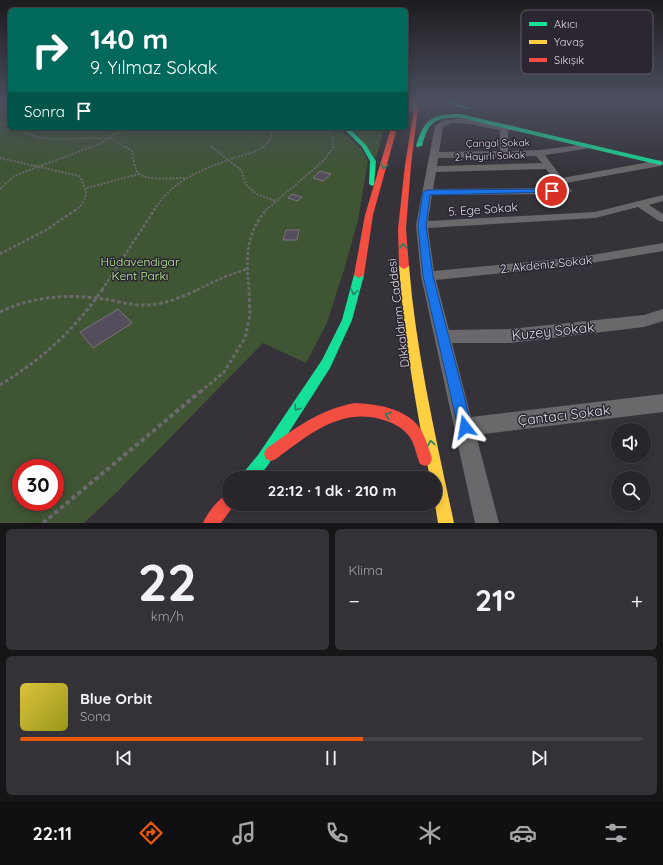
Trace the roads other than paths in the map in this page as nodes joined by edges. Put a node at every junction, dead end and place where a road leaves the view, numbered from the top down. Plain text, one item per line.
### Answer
1 (413, 123) edge
2 (426, 123) edge
3 (442, 123) edge
4 (477, 123) edge
5 (491, 123) edge
6 (517, 123) edge
7 (520, 123) edge
8 (538, 125) dead end
9 (509, 128) junction
10 (348, 130) edge
11 (393, 130) edge
12 (585, 146) junction
13 (539, 152) junction
14 (504, 154) junction
15 (651, 156) junction
16 (433, 162) junction
17 (662, 162) edge
18 (548, 166) junction
19 (560, 181) junction
20 (427, 192) junction
21 (663, 198) edge
22 (405, 200) junction
23 (639, 203) junction
24 (369, 215) junction
25 (663, 219) edge
26 (422, 225) junction
27 (663, 246) edge
28 (428, 276) junction
29 (663, 315) edge
30 (442, 337) junction
31 (663, 403) edge
32 (465, 427) junction
33 (263, 460) junction
34 (254, 471) edge
35 (430, 471) edge
36 (442, 507) edge
37 (222, 510) edge
38 (444, 513) junction
39 (211, 523) edge
40 (446, 523) edge
41 (487, 523) edge

1 - 22 main road, Dikkaldırım Caddesi
2 - 22 main road
3 - 16 street
4 - 9 street
5 - 9 main road
6 - 17 main road
7 - 15 main road
8 - 15 main road
9 - 12 main road
9 - 14 street
10 - 24 main road
11 -> 24 main road
12 - 13 street, Çangal Sokak
12 - 17 main road
13 - 14 street, Çangal Sokak
13 - 18 street
14 - 16 street, Çangal Sokak
15 - 17 main road
16 - 18 street, 2. Hayırlı Sokak
16 - 20 street
17 - 19 street
18 - 19 street
19 - 20 street
20 - 26 street
21 - 23 street, 5. Ege Sokak
38 -> 22 main road, Dikkaldırım Caddesi
23 - 25 street
23 - 26 street, 5. Ege Sokak
24 -> 33 main road
26 - 28 street
27 - 28 street, 2. Akdeniz Sokak
28 - 30 street
29 - 30 street, Kuzey Sokak
30 - 32 street
31 - 32 street, Çantacı Sokak
32 - 41 street
33 - 34 main road
35 -> 33 main road
36 - 38 main road
37 - 39 main road
38 - 40 main road, Dikkaldırım Caddesi

